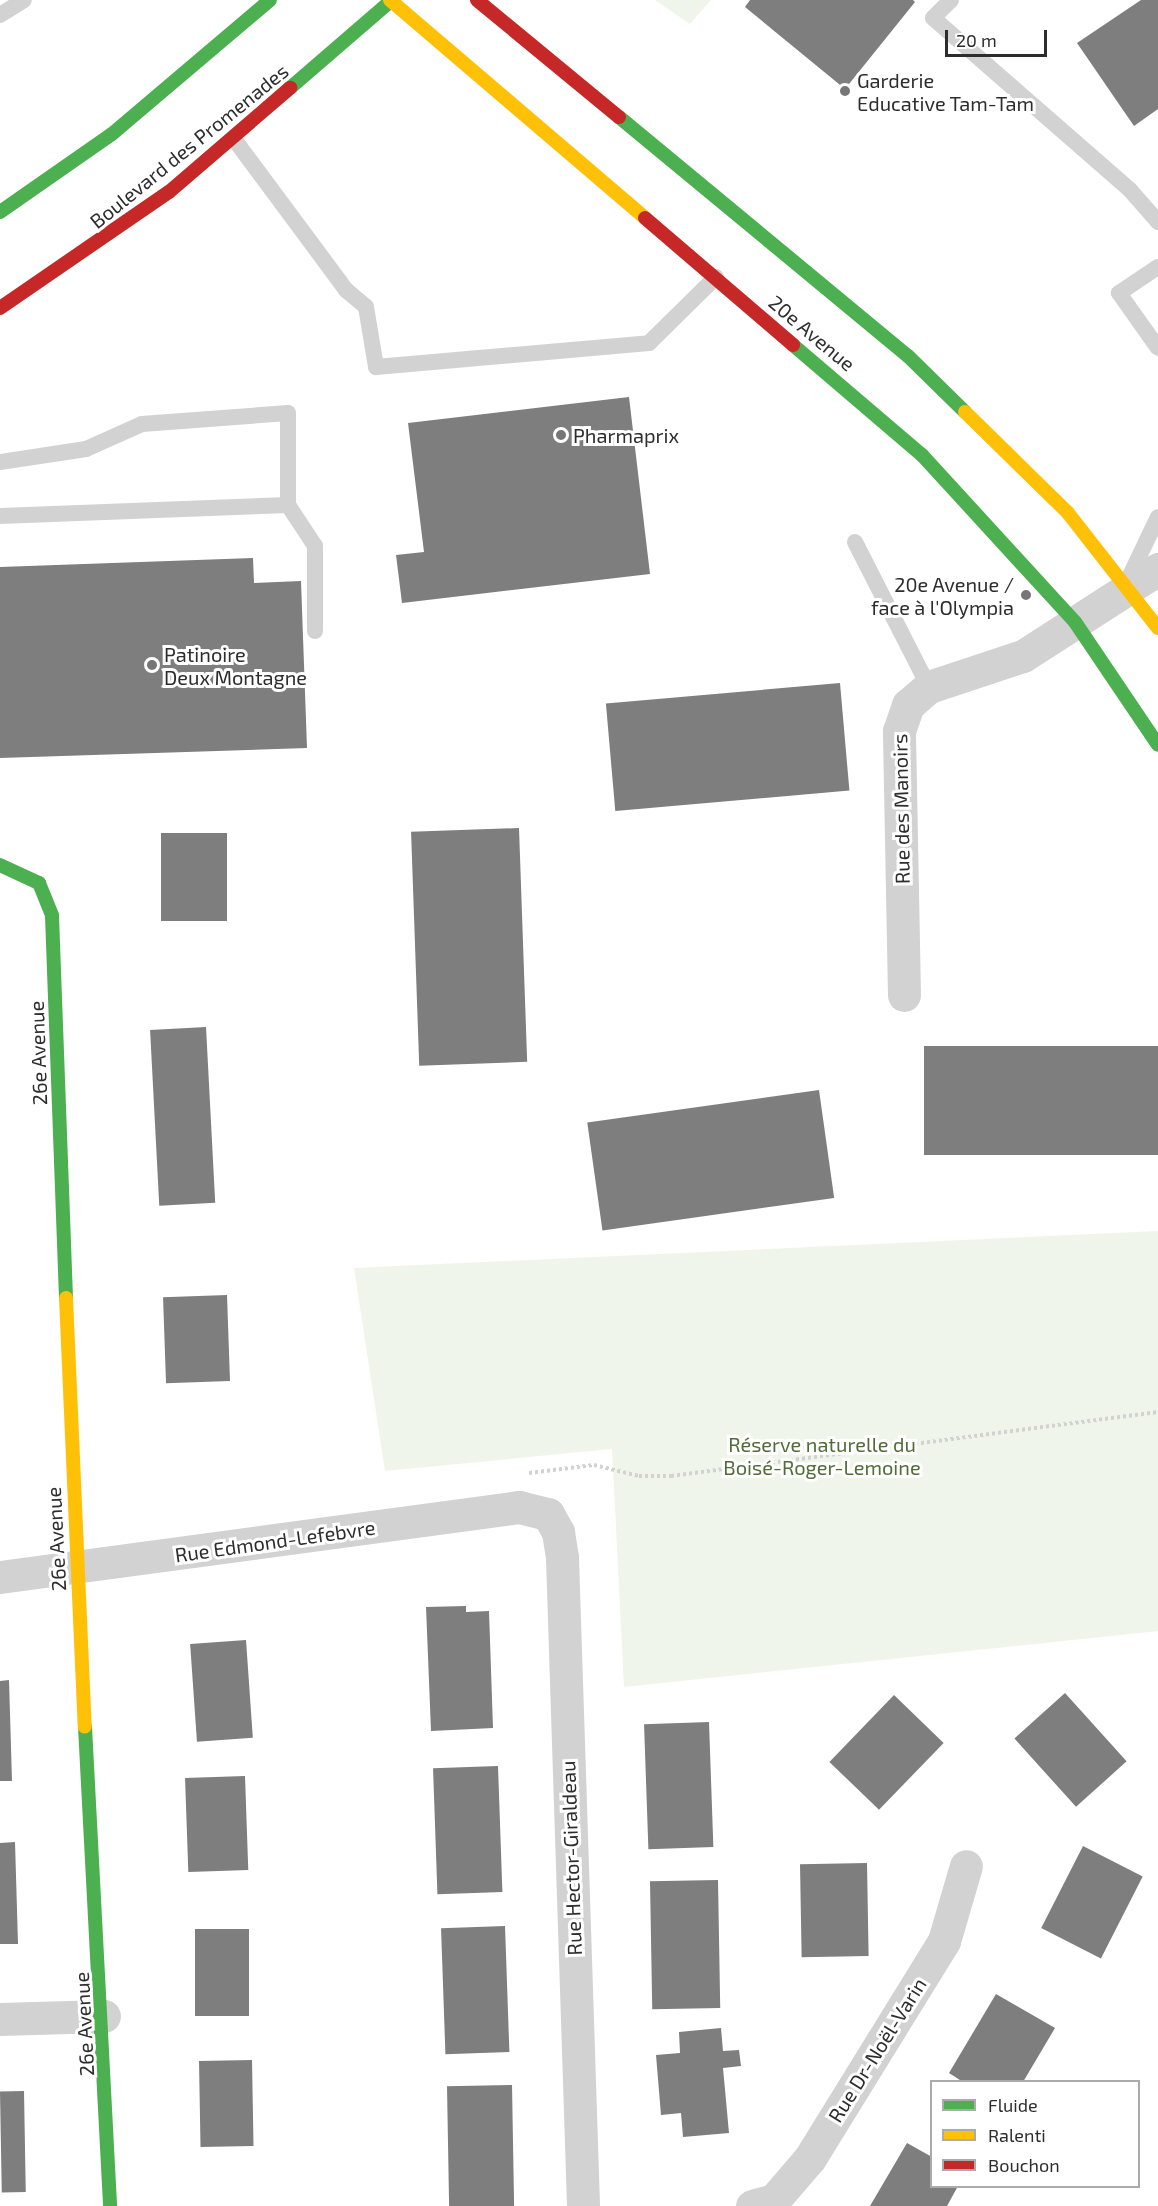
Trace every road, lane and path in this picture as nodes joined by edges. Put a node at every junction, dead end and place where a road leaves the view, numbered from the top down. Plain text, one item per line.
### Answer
1 (24, 0) edge
2 (270, 0) edge
3 (391, 0) edge
4 (477, 0) edge
5 (951, 0) edge
6 (0, 15) edge
7 (234, 139) junction
8 (0, 212) edge
9 (1158, 222) edge
10 (1158, 267) edge
11 (716, 277) junction
12 (0, 308) edge
13 (1158, 348) edge
14 (0, 462) edge
15 (288, 505) junction
16 (0, 516) edge
17 (1158, 517) edge
18 (855, 542) dead end
19 (1158, 569) edge
20 (1126, 585) junction
21 (1075, 622) junction
22 (1158, 628) edge
23 (315, 631) dead end
24 (929, 687) junction
25 (1158, 745) edge
26 (0, 865) edge
27 (904, 995) dead end
28 (1158, 1412) edge
29 (594, 1465) dead end
30 (548, 1514) joint
31 (77, 1568) junction
32 (0, 1576) edge
33 (966, 1866) dead end
34 (104, 2016) junction
35 (0, 2019) edge
36 (111, 2206) edge
37 (583, 2206) edge
38 (752, 2206) edge

1 - 6 lane
2 - 8 street
3 - 7 street, Boulevard des Promenades
3 - 11 street, 20e Avenue
4 - 20 street
5 - 9 lane
7 - 11 lane
7 - 12 street, Boulevard des Promenades
10 - 13 lane
11 - 21 street, 20e Avenue
14 - 15 lane
15 - 16 lane
15 - 23 lane
17 - 20 lane
18 - 24 lane
19 - 20 street, Rue des Manoirs
20 - 21 street, Rue des Manoirs
20 - 22 street
21 - 24 street, Rue des Manoirs
21 - 25 street, 20e Avenue
24 - 27 street, Rue des Manoirs
26 - 31 street, 26e Avenue
28 - 29 path
30 - 31 street, Rue Edmond-Lefebvre
30 - 37 street, Rue Hector-Giraldeau
31 - 32 street, Rue Edmond-Lefebvre
31 - 34 street, 26e Avenue
33 - 38 street, Rue Dr-Noël-Varin
34 - 35 street
34 - 36 street, 26e Avenue

